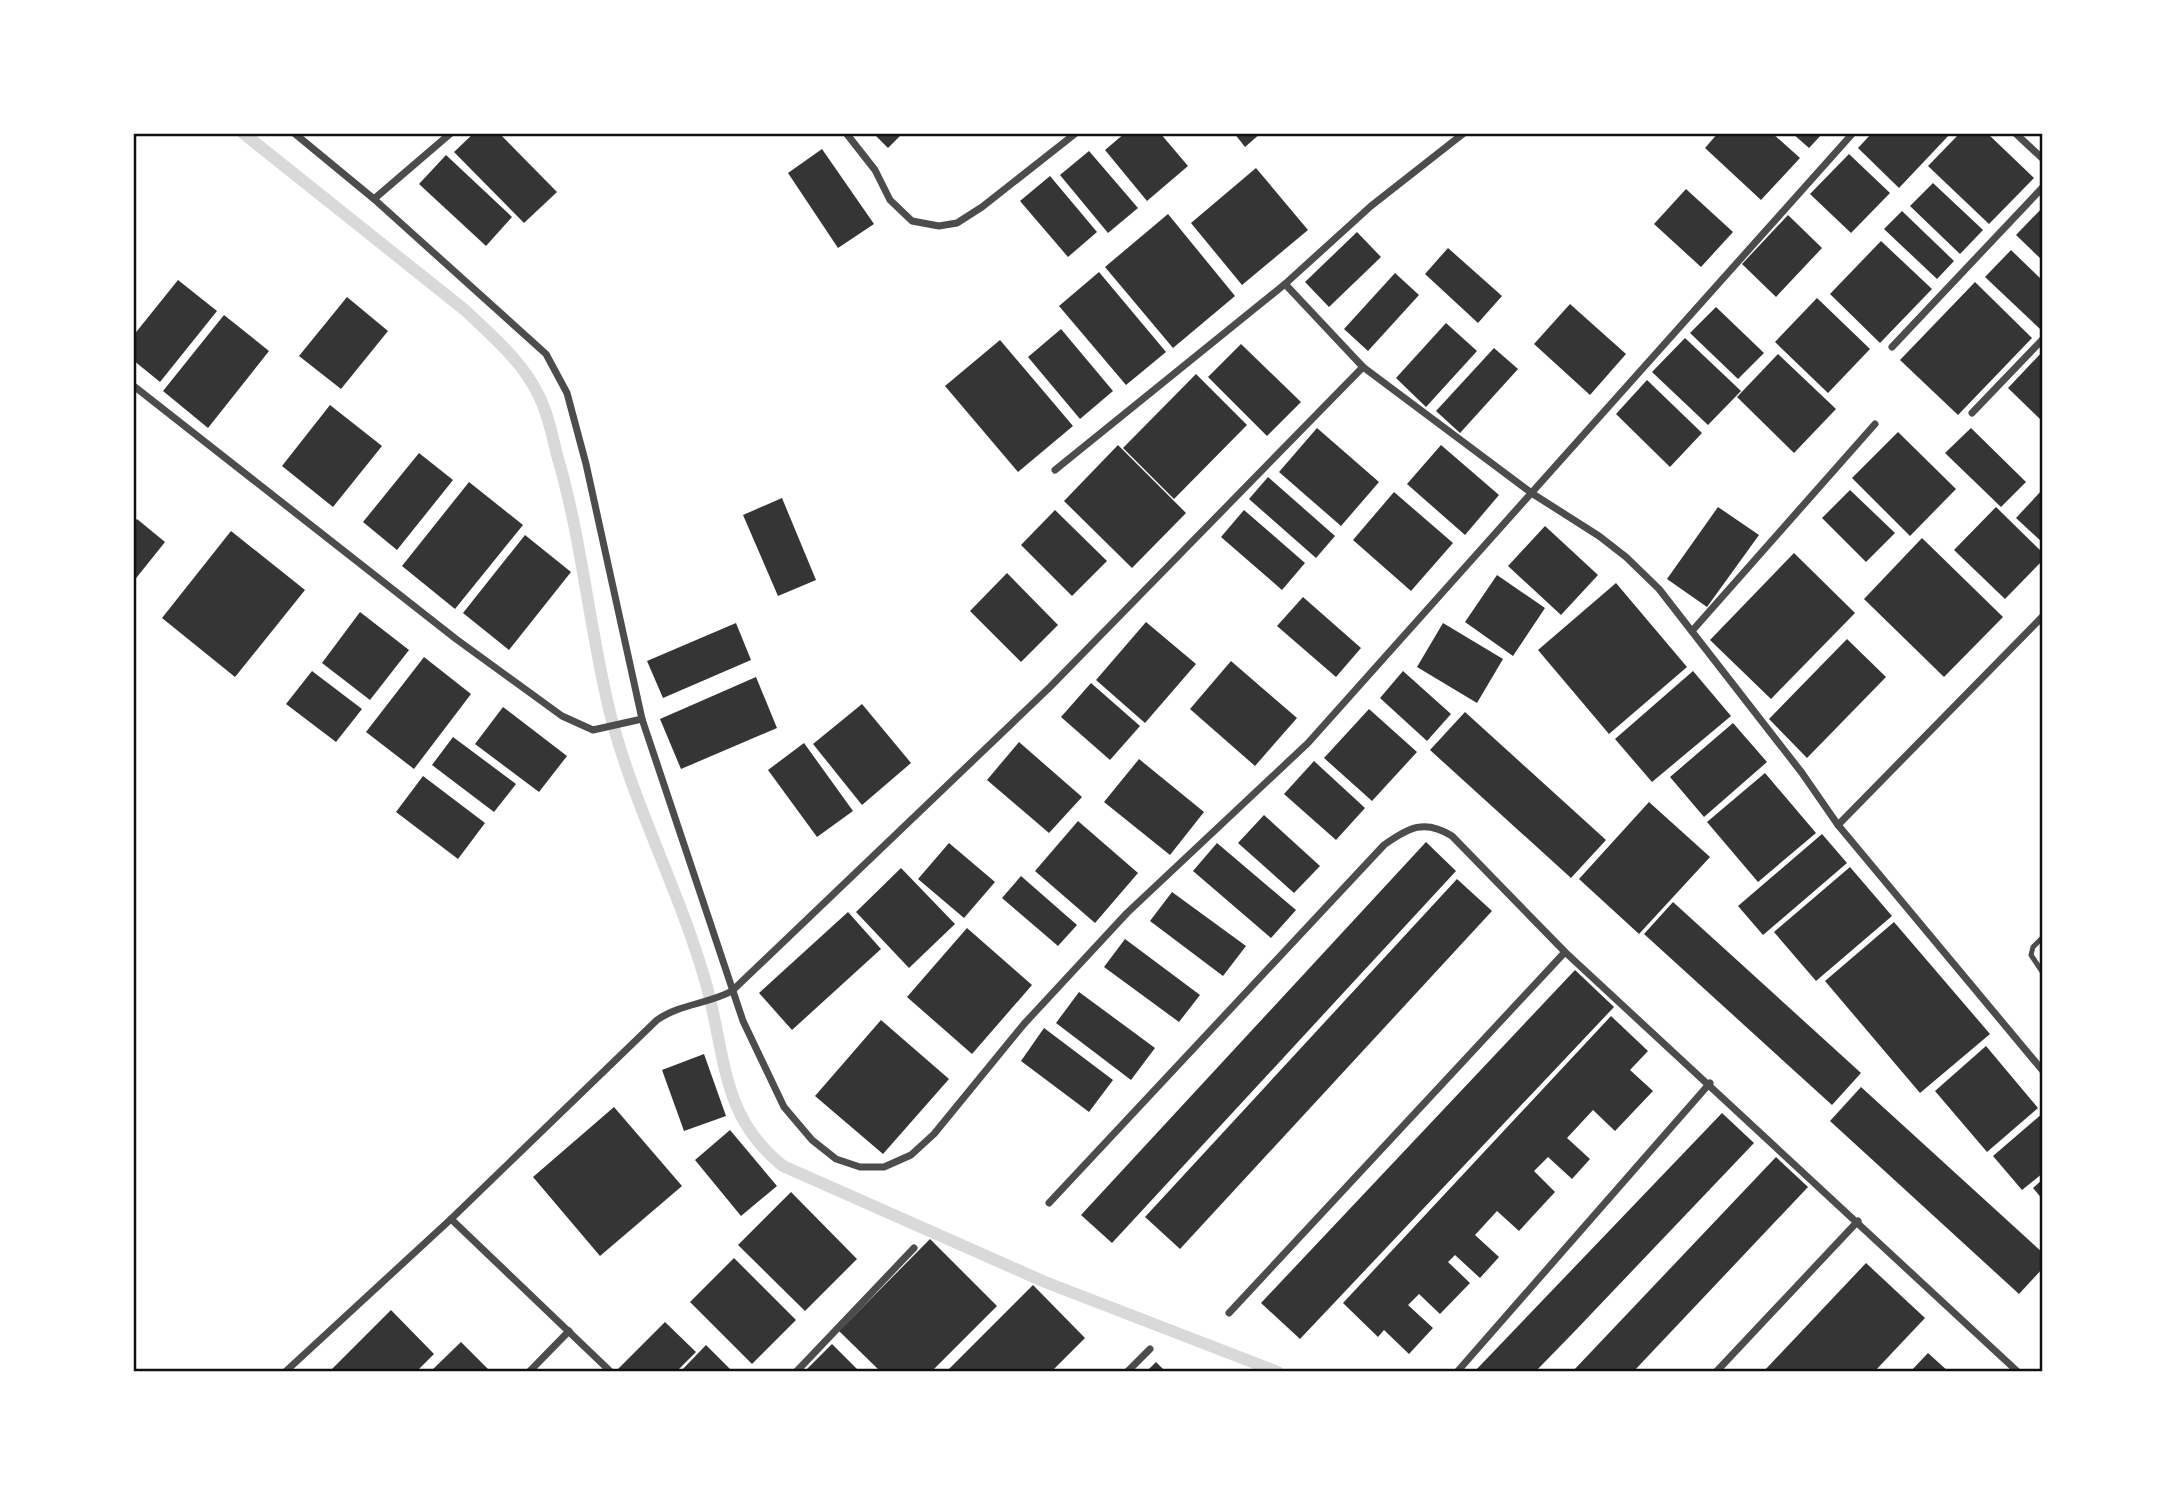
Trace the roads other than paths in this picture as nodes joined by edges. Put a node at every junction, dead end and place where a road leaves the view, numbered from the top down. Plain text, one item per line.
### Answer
1 (294, 133) edge
2 (451, 133) edge
3 (846, 133) edge
4 (1076, 133) edge
5 (1464, 133) edge
6 (1853, 133) edge
7 (2015, 133) edge
8 (2043, 159) edge
9 (2043, 187) edge
10 (374, 199) junction
11 (1285, 284) junction
12 (2043, 338) edge
13 (1892, 347) dead end
14 (1363, 367) junction
15 (135, 387) edge
16 (1972, 413) dead end
17 (1875, 424) dead end
18 (1055, 470) dead end
19 (1533, 494) junction
20 (2043, 615) edge
21 (1692, 631) junction
22 (642, 719) junction
23 (1838, 825) junction
24 (2043, 937) edge
25 (1565, 952) junction
26 (2043, 973) edge
27 (732, 991) junction
28 (2043, 1071) edge
29 (1710, 1083) junction
30 (1049, 1203) dead end
31 (451, 1219) junction
32 (1858, 1221) junction
33 (914, 1248) dead end
34 (1229, 1313) dead end
35 (569, 1331) junction
36 (1150, 1349) dead end
37 (285, 1372) edge
38 (529, 1372) edge
39 (611, 1372) edge
40 (796, 1372) edge
41 (1127, 1372) edge
42 (1457, 1372) edge
43 (1716, 1372) edge
44 (2018, 1372) edge

1 - 10 street
2 - 10 street
3 - 4 street
5 - 11 street
6 - 19 street
7 - 8 street
9 - 13 street
10 - 22 street
11 - 14 street
11 - 18 street
12 - 16 street
14 - 19 street
14 - 27 street
15 - 22 street
17 - 21 street
19 - 21 street
19 - 27 street
20 - 23 street
21 - 23 street
22 - 27 street
23 - 28 street
24 - 26 lane
25 - 29 street
25 - 30 street
25 - 34 street
27 - 31 street
29 - 32 street
29 - 42 street
31 - 35 street
31 - 37 street
32 - 43 street
32 - 44 street
33 - 40 street
35 - 38 street
35 - 39 street
36 - 41 street

